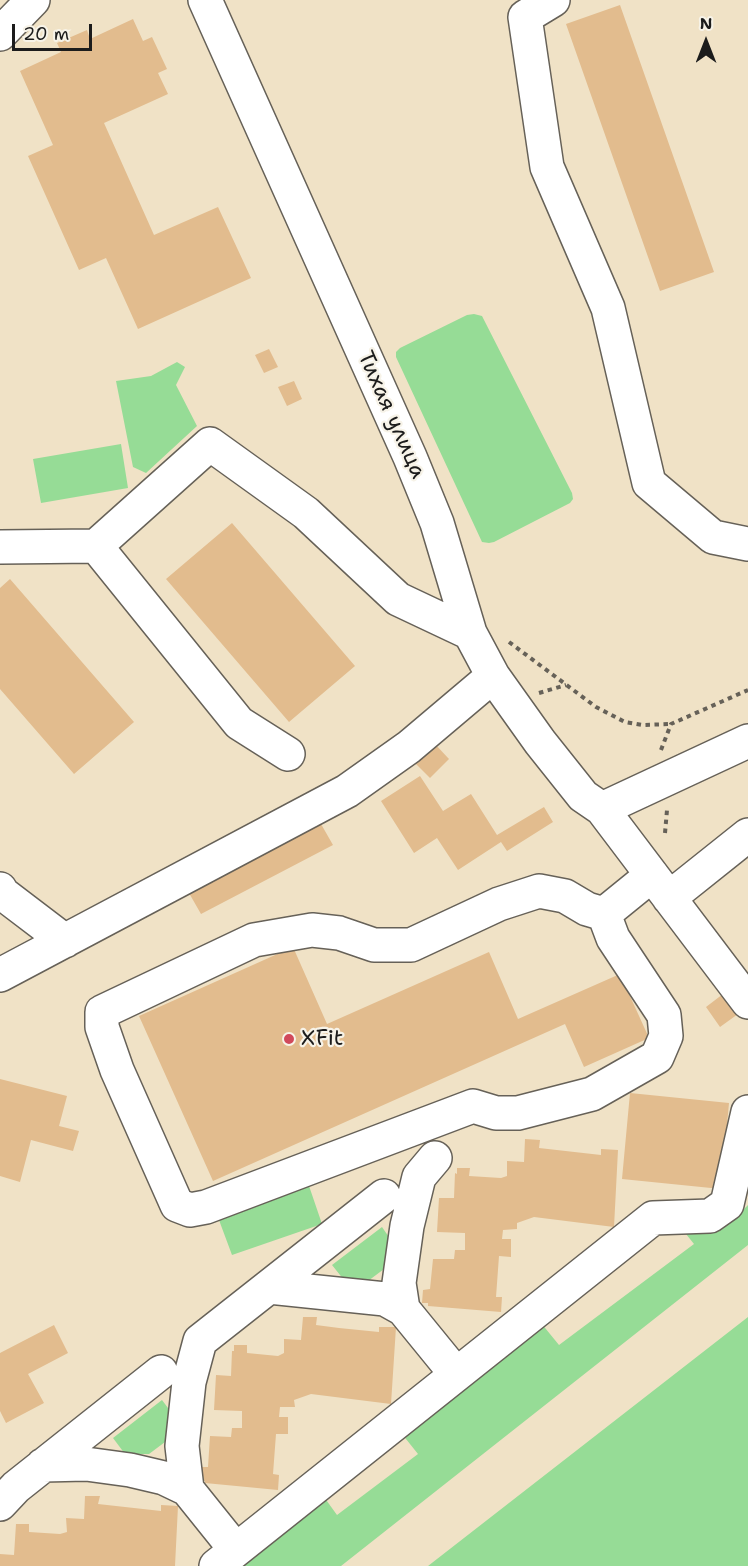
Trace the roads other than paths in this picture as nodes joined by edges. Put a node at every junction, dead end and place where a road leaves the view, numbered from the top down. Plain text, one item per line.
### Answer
1 (33, 0) edge
2 (205, 0) edge
3 (553, 0) edge
4 (0, 34) edge
5 (748, 544) edge
6 (96, 546) junction
7 (0, 547) edge
8 (467, 624) junction
9 (493, 676) junction
10 (748, 741) edge
11 (288, 753) dead end
12 (602, 809) junction
13 (748, 835) edge
14 (661, 887) junction
15 (0, 889) edge
16 (604, 914) junction
17 (65, 941) junction
18 (0, 975) edge
19 (748, 1002) edge
20 (748, 1112) edge
21 (435, 1158) dead end
22 (384, 1196) dead end
23 (269, 1287) junction
24 (403, 1310) junction
25 (161, 1372) dead end
26 (456, 1374) junction
27 (43, 1465) junction
28 (187, 1489) junction
29 (0, 1504) edge
30 (226, 1558) edge

1 - 4 street
2 - 8 street, Тихая улица
3 - 5 street
6 - 7 street
6 - 8 street
6 - 11 street
8 - 9 street, Тихая улица
9 - 12 street, Тихая улица
9 - 17 street
10 - 12 street
12 - 14 street, Тихая улица
13 - 14 street
14 - 16 street
14 - 19 street, Тихая улица
15 - 17 street
16 - 16 street
17 - 18 street
20 - 26 street
21 - 24 street
22 - 23 street
23 - 24 street
23 - 28 street
24 - 26 street
25 - 27 street
26 - 30 street
27 - 28 street
27 - 29 street
28 - 30 street

